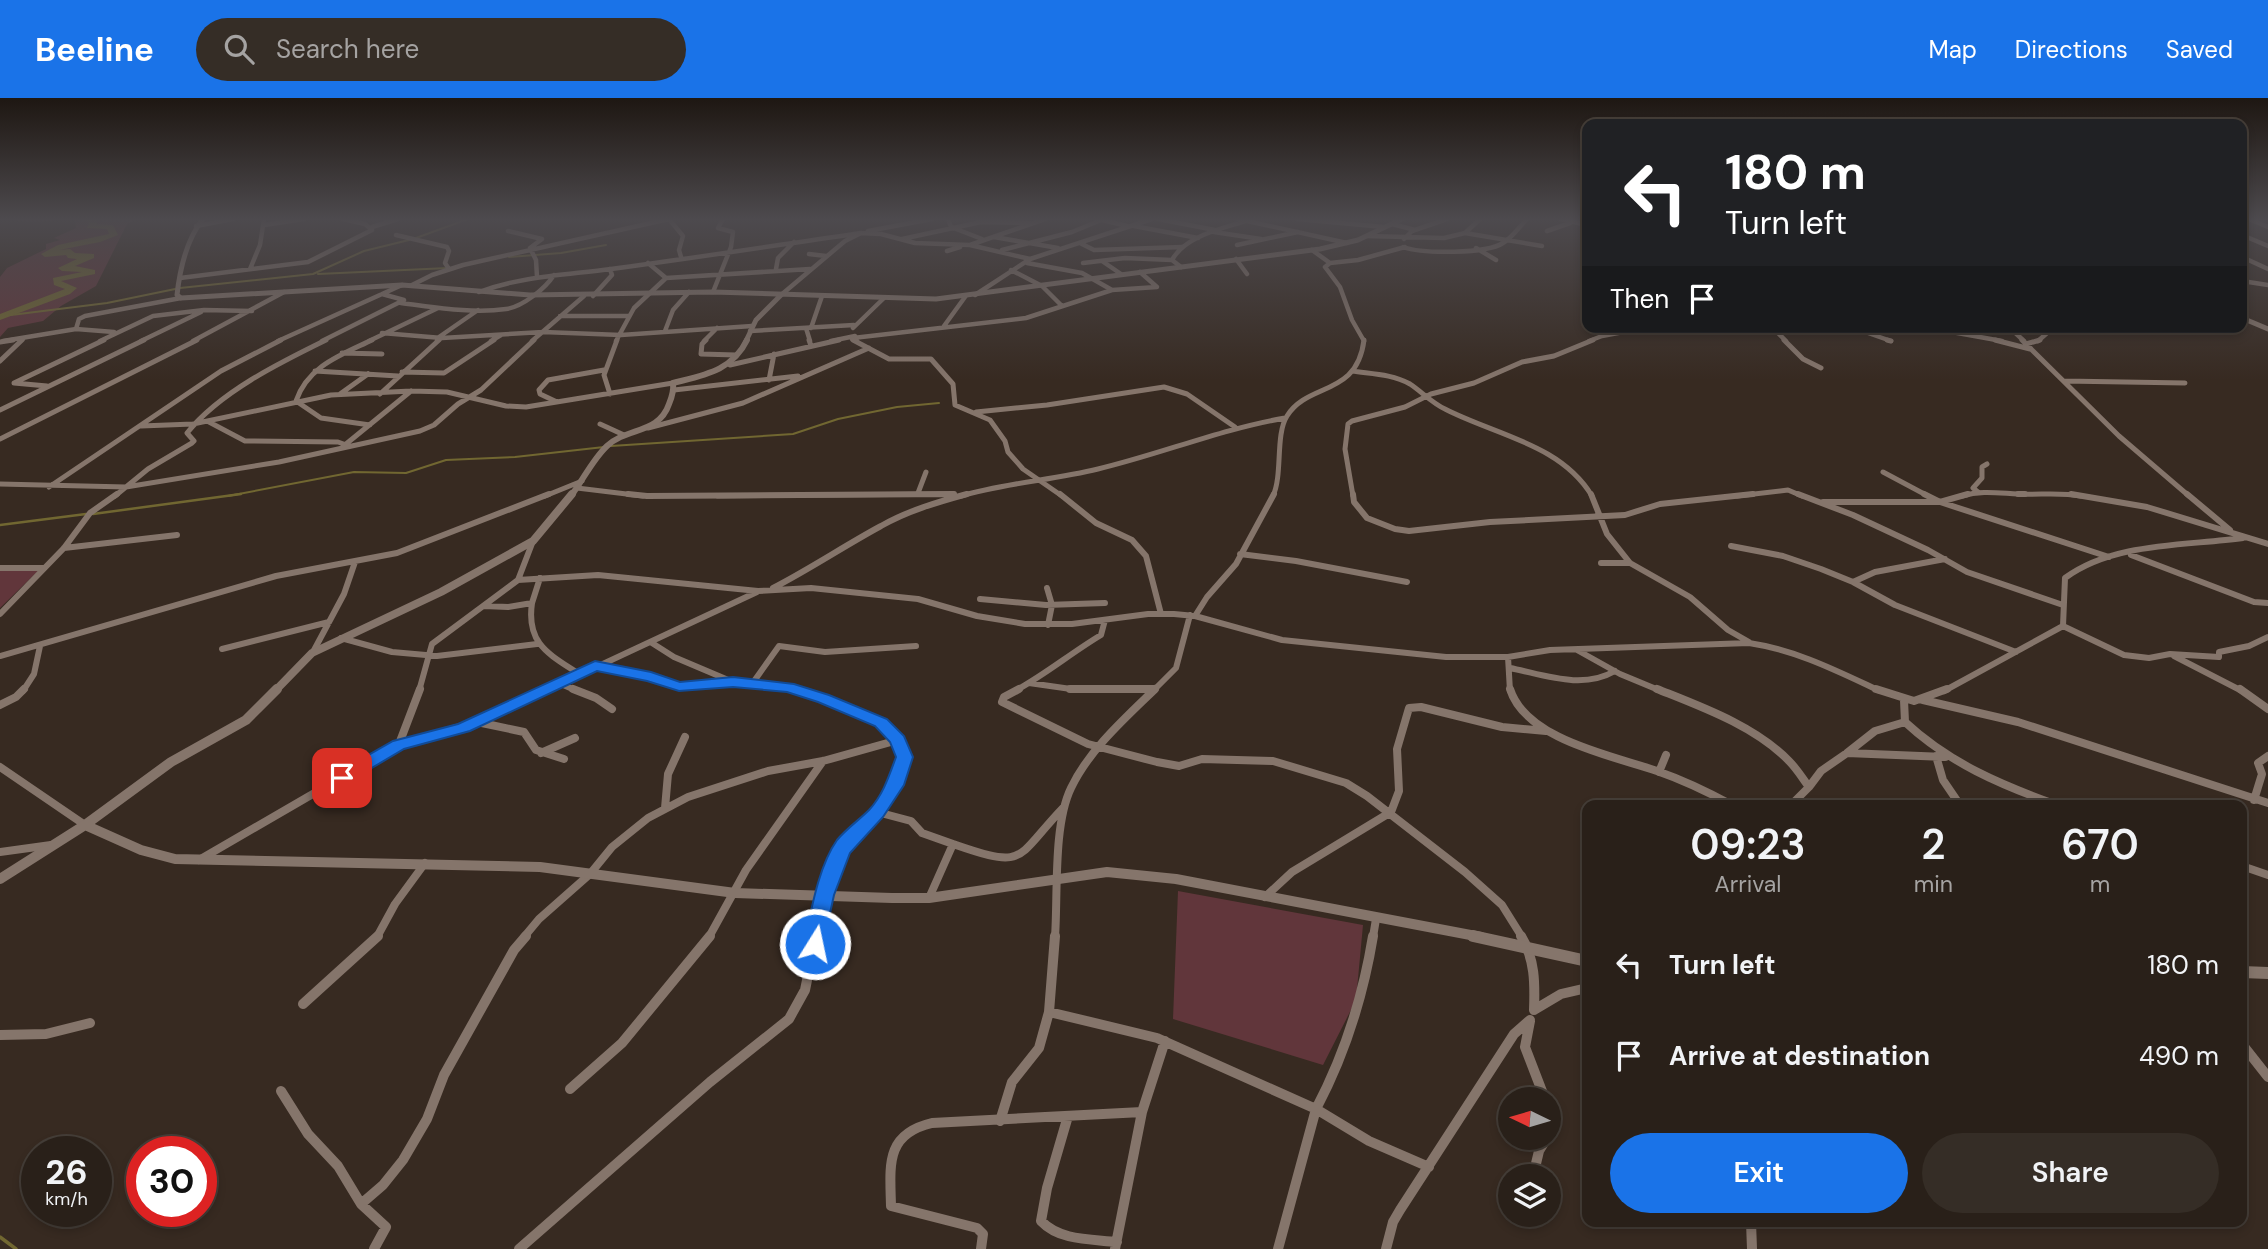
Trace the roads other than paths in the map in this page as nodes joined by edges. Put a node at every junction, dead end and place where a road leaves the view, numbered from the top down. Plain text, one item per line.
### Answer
1 (182, 273) edge
2 (221, 273) edge
3 (437, 273) edge
4 (537, 273) edge
5 (575, 273) edge
6 (611, 273) edge
7 (660, 273) edge
8 (735, 273) edge
9 (806, 273) edge
10 (1008, 273) edge
11 (1015, 273) edge
12 (1082, 273) edge
13 (1133, 273) edge
14 (1141, 273) edge
15 (1329, 273) edge
16 (721, 274) junction
17 (1121, 274) joint
18 (554, 275) junction
19 (537, 277) junction
20 (180, 278) junction
21 (666, 278) junction
22 (1097, 278) junction
23 (2247, 284) edge
24 (402, 285) junction
25 (412, 285) junction
26 (2268, 285) edge
27 (1042, 286) junction
28 (1112, 290) junction
29 (284, 292) junction
30 (479, 292) junction
31 (689, 292) junction
32 (713, 292) junction
33 (646, 293) junction
34 (382, 295) junction
35 (530, 295) junction
36 (781, 295) junction
37 (975, 295) junction
38 (584, 296) junction
39 (593, 296) junction
40 (822, 296) junction
41 (965, 297) junction
42 (181, 298) junction
43 (884, 299) junction
44 (400, 303) junction
45 (152, 305) junction
46 (1062, 306) junction
47 (438, 308) junction
48 (204, 310) junction
49 (478, 310) junction
50 (253, 311) junction
51 (153, 316) junction
52 (559, 316) junction
53 (628, 316) junction
54 (2247, 320) edge
55 (854, 325) junction
56 (944, 327) junction
57 (717, 328) junction
58 (808, 328) junction
59 (76, 329) junction
60 (751, 329) junction
61 (2268, 329) edge
62 (665, 331) junction
63 (116, 332) junction
64 (543, 332) junction
65 (382, 333) junction
66 (1618, 333) edge
67 (1778, 333) edge
68 (1868, 333) edge
69 (1949, 333) edge
70 (2015, 333) edge
71 (2048, 333) edge
72 (502, 334) junction
73 (616, 335) junction
74 (440, 337) junction
75 (855, 337) junction
76 (24, 338) junction
77 (1891, 341) dead end
78 (0, 342) edge
79 (811, 346) junction
80 (2028, 347) junction
81 (869, 348) junction
82 (341, 353) junction
83 (382, 354) dead end
84 (774, 354) junction
85 (736, 355) junction
86 (0, 360) edge
87 (730, 365) junction
88 (1821, 368) dead end
89 (314, 370) junction
90 (604, 370) junction
91 (1352, 372) junction
92 (368, 374) junction
93 (400, 374) junction
94 (800, 376) junction
95 (769, 380) junction
96 (2063, 381) junction
97 (2185, 383) dead end
98 (47, 386) junction
99 (674, 386) junction
100 (411, 391) junction
101 (340, 394) junction
102 (379, 394) junction
103 (610, 394) junction
104 (471, 396) junction
105 (1428, 397) junction
106 (296, 401) junction
107 (558, 403) junction
108 (0, 410) edge
109 (973, 412) junction
110 (1285, 418) junction
111 (209, 421) junction
112 (193, 424) junction
113 (600, 424) dead end
114 (370, 425) junction
115 (141, 426) junction
116 (1235, 427) junction
117 (648, 428) junction
118 (624, 435) junction
119 (0, 439) edge
120 (348, 445) junction
121 (1987, 464) dead end
122 (926, 472) dead end
123 (1883, 472) dead end
124 (1041, 481) junction
125 (0, 484) edge
126 (580, 484) junction
127 (126, 486) junction
128 (49, 487) junction
129 (1977, 491) junction
130 (918, 493) junction
131 (959, 495) junction
132 (1993, 497) dead end
133 (1823, 502) junction
134 (1940, 502) junction
135 (1598, 517) junction
136 (2235, 534) junction
137 (177, 535) dead end
138 (2243, 538) junction
139 (533, 541) junction
140 (2268, 544) edge
141 (1731, 546) dead end
142 (64, 548) junction
143 (1240, 554) junction
144 (2129, 555) junction
145 (2109, 558) junction
146 (1945, 559) junction
147 (355, 562) junction
148 (1601, 563) dead end
149 (1630, 563) junction
150 (0, 568) edge
151 (44, 568) junction
152 (540, 578) junction
153 (518, 580) junction
154 (1407, 582) dead end
155 (1853, 582) junction
156 (1047, 588) dead end
157 (769, 589) junction
158 (758, 591) junction
159 (980, 599) dead end
160 (532, 603) junction
161 (1105, 603) dead end
162 (2268, 603) edge
163 (1052, 605) junction
164 (484, 606) junction
165 (2063, 606) junction
166 (0, 614) edge
167 (1161, 614) junction
168 (1193, 616) junction
169 (1105, 620) junction
170 (329, 622) junction
171 (1048, 625) junction
172 (2063, 626) junction
173 (2268, 637) edge
174 (341, 638) junction
175 (537, 643) junction
176 (652, 643) junction
177 (1749, 643) junction
178 (40, 646) junction
179 (916, 646) dead end
180 (222, 649) dead end
181 (1576, 650) junction
182 (2016, 652) junction
183 (312, 653) junction
184 (2170, 654) junction
185 (429, 655) junction
186 (0, 656) edge
187 (1508, 657) junction
188 (595, 666) junction
189 (1510, 668) junction
190 (1615, 671) junction
191 (579, 674) junction
192 (733, 682) junction
193 (1029, 683) junction
194 (561, 684) junction
195 (752, 684) junction
196 (1153, 689) junction
197 (1904, 700) junction
198 (1923, 700) junction
199 (0, 705) edge
200 (612, 709) dead end
201 (2268, 709) edge
202 (476, 722) junction
203 (1905, 722) junction
204 (1546, 731) junction
205 (685, 737) dead end
206 (575, 738) dead end
207 (898, 740) junction
208 (399, 744) junction
209 (1102, 748) junction
210 (541, 753) junction
211 (1847, 753) junction
212 (1666, 755) dead end
213 (1936, 756) junction
214 (2268, 756) edge
215 (1945, 757) junction
216 (564, 759) dead end
217 (823, 761) junction
218 (0, 767) edge
219 (1659, 772) junction
220 (1809, 787) junction
221 (2234, 795) junction
222 (1723, 800) edge
223 (1796, 800) edge
224 (1957, 800) edge
225 (2044, 800) edge
226 (2234, 800) edge
227 (2254, 800) junction
228 (2268, 803) edge
229 (1064, 807) junction
230 (665, 808) junction
231 (877, 812) junction
232 (1391, 812) junction
233 (85, 825) junction
234 (953, 844) junction
235 (51, 845) junction
236 (0, 852) edge
237 (198, 860) junction
238 (425, 863) junction
239 (2247, 868) edge
240 (590, 874) junction
241 (2268, 875) edge
242 (0, 879) edge
243 (1059, 880) junction
244 (735, 893) junction
245 (825, 895) junction
246 (1265, 897) junction
247 (929, 898) junction
248 (1376, 919) junction
249 (1530, 949) junction
250 (1582, 960) edge
251 (2247, 972) edge
252 (2268, 973) edge
253 (1582, 989) edge
254 (303, 1004) dead end
255 (1049, 1012) junction
256 (1532, 1015) junction
257 (90, 1023) dead end
258 (0, 1035) edge
259 (1165, 1041) junction
260 (2247, 1050) edge
261 (2268, 1077) edge
262 (1540, 1087) edge
263 (570, 1089) dead end
264 (281, 1091) dead end
265 (1316, 1109) junction
266 (1142, 1112) junction
267 (1068, 1116) junction
268 (1000, 1121) junction
269 (1429, 1167) junction
270 (361, 1204) junction
271 (1751, 1227) edge
272 (1116, 1245) edge
273 (374, 1249) edge
274 (519, 1249) edge
275 (981, 1249) edge
276 (1278, 1249) edge
277 (1386, 1249) edge
278 (1752, 1249) edge

1 - 20 street
2 - 20 street
3 - 25 street
4 - 19 street
5 - 18 street
6 - 39 street
7 - 21 street
8 - 16 street
9 - 36 street
10 - 37 street
11 - 27 street
12 - 22 street
13 - 17 street
14 - 28 street
15 - 91 street
16 - 21 street
16 - 32 street
17 - 22 street
18 - 19 street
18 - 35 street
19 - 30 street
20 - 42 street
21 - 33 street
22 - 27 street
22 - 28 street
23 - 26 street
24 - 25 street
24 - 29 street
24 - 34 street
25 - 30 street
27 - 37 street
27 - 46 street
28 - 46 street
29 - 42 street
29 - 50 street
30 - 35 street
31 - 32 street
31 - 33 street
31 - 62 street
32 - 36 street
33 - 39 street
33 - 53 street
34 - 44 street
34 - 115 street
35 - 38 street
35 - 49 street
36 - 40 street
36 - 60 street
37 - 41 street
38 - 39 street
38 - 52 street
40 - 43 street
40 - 58 street
41 - 43 street
41 - 56 street
42 - 45 street
43 - 55 street
44 - 47 street
44 - 112 street
45 - 51 street
45 - 59 street
46 - 56 street
47 - 49 street
47 - 65 street
48 - 50 street
48 - 51 street
48 - 98 street
49 - 74 street
50 - 119 street
51 - 63 street
52 - 53 street
52 - 64 street
53 - 73 street
54 - 61 street
55 - 58 street
55 - 75 street
56 - 75 street
57 - 60 street
57 - 62 street
57 - 85 street
58 - 60 street
58 - 79 street
59 - 63 street
59 - 76 street
60 - 85 street
62 - 73 street
63 - 98 street
64 - 72 street
64 - 73 street
64 - 104 street
65 - 74 street
65 - 82 street
66 - 105 street
67 - 88 street
68 - 77 street
69 - 80 street
70 - 80 street
71 - 80 street
72 - 74 street
72 - 93 street
73 - 90 street
74 - 93 street
75 - 79 street
75 - 81 street
76 - 78 street
76 - 86 street
79 - 84 street
80 - 96 street
81 - 94 street
81 - 109 street
82 - 83 street
82 - 89 street
84 - 87 street
84 - 95 street
85 - 87 street
87 - 99 street
89 - 92 street
89 - 106 street
90 - 103 street
90 - 107 street
91 - 105 street
91 - 110 street
92 - 93 street
92 - 101 street
93 - 102 street
94 - 95 street
94 - 117 street
95 - 99 street
96 - 97 street
96 - 136 street
98 - 108 street
99 - 103 street
99 - 117 street
100 - 102 street
100 - 104 street
100 - 114 street
101 - 102 street
101 - 106 street
103 - 107 street
104 - 107 street
104 - 120 street
105 - 135 street
105 - 135 street
106 - 111 street
106 - 114 street
109 - 116 street
109 - 124 street
110 - 116 street
110 - 143 street
111 - 112 street
111 - 120 street
112 - 115 street
112 - 127 street
113 - 118 street
114 - 120 street
115 - 128 street
116 - 124 street
117 - 118 street
118 - 126 street
120 - 127 street
121 - 129 street
122 - 130 street
123 - 134 street
124 - 131 street
124 - 167 street
125 - 128 street
126 - 130 street
126 - 139 street
126 - 147 street
127 - 128 street
127 - 142 street
129 - 132 street
129 - 134 street
129 - 136 street
130 - 131 street
131 - 157 street
133 - 134 street
133 - 135 street
133 - 146 street
134 - 145 street
135 - 149 street
136 - 138 street
137 - 142 street
138 - 140 street
138 - 144 street
139 - 153 street
139 - 174 street
141 - 155 street
142 - 151 street
143 - 154 street
143 - 168 street
144 - 145 street
144 - 162 street
145 - 165 street
146 - 155 street
146 - 165 street
147 - 170 street
147 - 178 street
148 - 149 street
149 - 177 street
150 - 151 street
151 - 166 street
152 - 153 street
152 - 158 street
152 - 160 street
153 - 164 street
155 - 182 street
156 - 163 street
157 - 158 street
157 - 171 street
158 - 176 street
159 - 163 street
160 - 164 street
160 - 175 street
161 - 163 street
163 - 171 street
164 - 185 street
165 - 172 street
167 - 168 street
167 - 169 street
168 - 187 street
168 - 196 street
169 - 171 street
169 - 193 street
170 - 180 street
170 - 183 street
172 - 182 street
172 - 184 street
173 - 184 street
174 - 183 street
174 - 185 street
175 - 185 street
175 - 191 street
176 - 188 street
176 - 192 street
177 - 181 street
177 - 197 street
178 - 186 street
178 - 199 street
179 - 195 street
181 - 187 street
181 - 190 street
182 - 198 street
183 - 233 street
184 - 201 street
185 - 208 street
187 - 189 street
188 - 191 street
188 - 192 street
189 - 190 street
189 - 204 street
190 - 220 street
191 - 194 street
192 - 195 street
193 - 196 street
193 - 209 street
194 - 200 street
194 - 202 street
195 - 207 street
196 - 209 street
197 - 198 street
197 - 203 street
198 - 221 street
202 - 208 street
202 - 210 street
203 - 211 street
203 - 215 street
204 - 219 street
204 - 232 street
205 - 230 street
206 - 210 street
207 - 217 street
207 - 231 street
208 - 237 street
209 - 229 street
209 - 232 street
210 - 216 street
211 - 213 street
211 - 220 street
212 - 219 street
213 - 215 street
213 - 224 street
214 - 227 street
215 - 225 street
217 - 230 street
217 - 244 street
218 - 233 street
219 - 222 street
220 - 223 street
221 - 226 street
221 - 227 street
227 - 228 street
229 - 234 street
229 - 243 street
230 - 240 street
231 - 234 street
231 - 245 street
232 - 246 street
232 - 249 street
233 - 235 street
233 - 237 street
234 - 247 street
235 - 236 street
235 - 242 street
237 - 238 street
238 - 240 street
238 - 254 street
239 - 241 street
240 - 244 street
240 - 270 street
243 - 246 street
243 - 247 street
243 - 255 street
244 - 245 street
244 - 263 street
245 - 247 street
245 - 274 street
246 - 248 street
248 - 249 street
248 - 265 street
249 - 250 street
249 - 256 street
251 - 252 street
253 - 256 street
255 - 259 street
255 - 268 street
256 - 262 street
256 - 269 street
257 - 258 street
259 - 265 street
259 - 266 street
260 - 261 street
264 - 270 street
265 - 269 street
265 - 276 street
266 - 267 street
266 - 272 street
267 - 268 street
267 - 272 street
268 - 275 street
269 - 277 street
270 - 273 street
271 - 278 street

